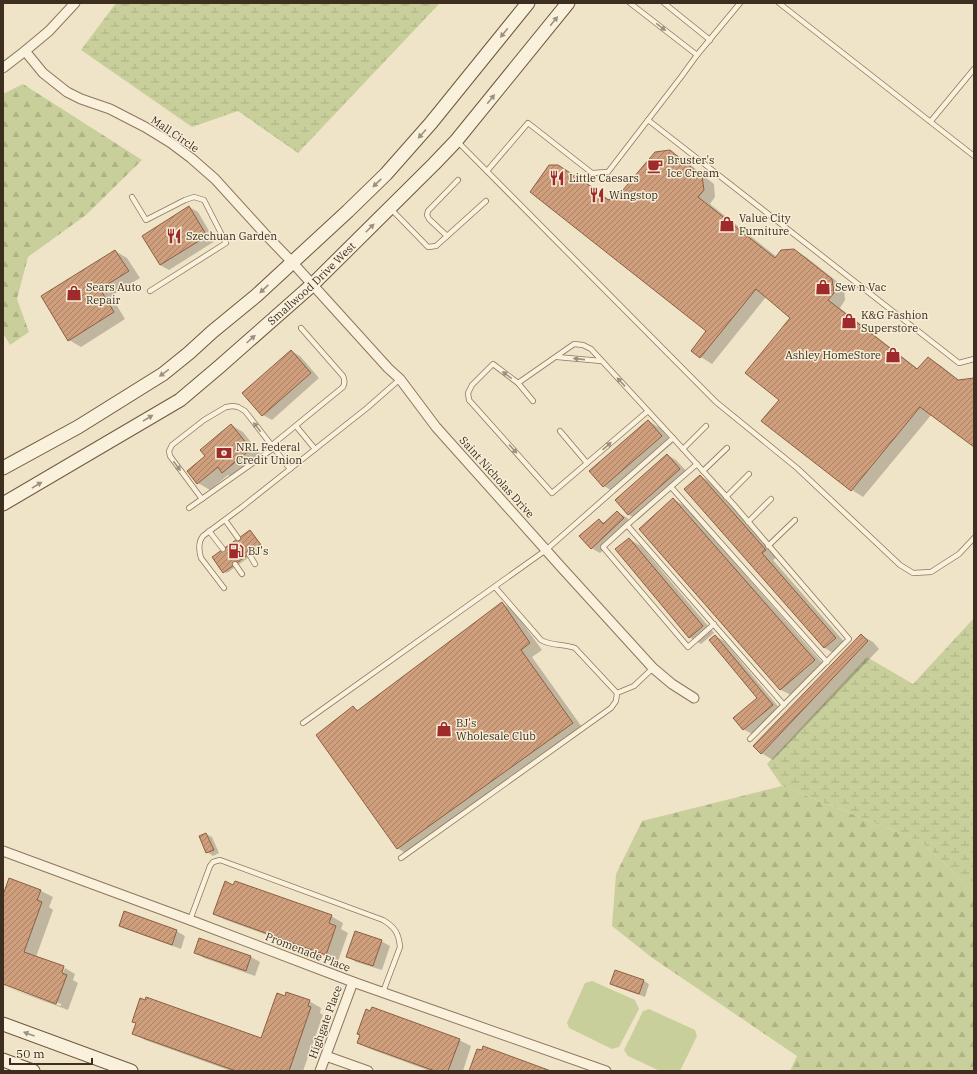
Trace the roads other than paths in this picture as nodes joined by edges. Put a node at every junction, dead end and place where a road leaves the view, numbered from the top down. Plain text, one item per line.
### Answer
1 (75, 3) edge
2 (528, 3) edge
3 (568, 3) edge
4 (630, 3) edge
5 (664, 3) edge
6 (740, 3) edge
7 (779, 3) edge
8 (710, 40) junction
9 (24, 52) junction
10 (697, 55) junction
11 (3, 68) edge
12 (974, 69) edge
13 (648, 120) junction
14 (931, 121) junction
15 (456, 141) junction
16 (974, 156) edge
17 (487, 171) junction
18 (458, 180) dead end
19 (132, 197) dead end
20 (486, 201) dead end
21 (390, 208) junction
22 (447, 236) junction
23 (292, 262) junction
24 (312, 284) junction
25 (150, 291) dead end
26 (301, 328) dead end
27 (557, 356) junction
28 (974, 359) edge
29 (602, 361) junction
30 (400, 380) junction
31 (518, 383) junction
32 (533, 401) dead end
33 (648, 411) junction
34 (296, 426) junction
35 (706, 426) dead end
36 (560, 431) dead end
37 (673, 438) junction
38 (273, 447) junction
39 (726, 448) dead end
40 (315, 449) junction
41 (683, 449) junction
42 (587, 463) junction
43 (697, 464) junction
44 (3, 468) edge
45 (290, 469) junction
46 (703, 471) junction
47 (750, 474) dead end
48 (671, 487) junction
49 (726, 497) junction
50 (202, 499) junction
51 (771, 499) dead end
52 (3, 504) edge
53 (188, 508) dead end
54 (225, 520) junction
55 (796, 520) dead end
56 (748, 522) junction
57 (627, 525) junction
58 (209, 531) junction
59 (238, 538) dead end
60 (974, 538) edge
61 (768, 546) junction
62 (223, 549) dead end
63 (546, 550) junction
64 (249, 554) dead end
65 (235, 564) dead end
66 (256, 564) dead end
67 (242, 574) dead end
68 (495, 586) junction
69 (224, 588) dead end
70 (714, 624) junction
71 (827, 662) junction
72 (653, 668) junction
73 (617, 693) junction
74 (694, 698) dead end
75 (784, 705) junction
76 (303, 723) dead end
77 (750, 739) dead end
78 (3, 851) edge
79 (402, 858) dead end
80 (190, 920) junction
81 (353, 982) junction
82 (383, 992) junction
83 (3, 1024) edge
84 (326, 1056) junction
85 (3, 1060) edge
86 (33, 1071) edge
87 (131, 1071) edge
88 (320, 1071) edge
89 (368, 1071) edge
90 (606, 1071) edge

1 - 9 street
2 -> 23 main road
15 -> 3 main road, Smallwood Drive West
4 -> 10 lane
5 - 8 lane
6 - 8 lane
7 - 14 lane
8 - 10 lane
9 - 11 street
9 - 23 street, Mall Circle
10 - 13 lane
12 - 14 lane
13 - 17 lane
13 - 28 lane
14 - 16 lane
15 - 17 lane
15 - 21 main road, Smallwood Drive West
17 - 60 lane
18 - 22 lane
19 - 25 lane
20 - 22 lane
21 - 22 lane
24 -> 21 main road, Smallwood Drive West
23 - 24 street, Saint Nicholas Drive
23 -> 44 main road
24 - 30 street, Saint Nicholas Drive
52 -> 24 main road, Smallwood Drive West
26 - 34 lane
29 -> 27 lane
27 - 29 lane
27 - 31 lane
33 -> 29 lane
30 - 40 lane
30 - 63 street, Saint Nicholas Drive
31 - 32 lane
31 -> 42 lane
33 - 37 lane
42 -> 33 lane
34 - 38 lane
34 - 40 lane
35 - 41 lane
36 - 42 lane
37 - 41 lane
37 - 63 lane
38 - 45 lane
38 - 50 lane
38 -> 50 lane
39 - 46 lane
40 - 45 lane
41 - 43 lane
43 - 46 lane
43 - 48 lane
45 - 54 lane
46 - 49 lane
47 - 49 lane
48 - 57 lane
48 - 71 lane
49 - 56 lane
50 - 53 lane
51 - 56 lane
54 - 58 lane
54 - 59 lane
55 - 61 lane
56 - 61 lane
57 - 70 lane
57 - 70 lane
58 - 62 lane
58 - 69 lane
61 - 71 lane
63 - 68 lane
63 - 72 street, Saint Nicholas Drive
64 - 66 lane
65 - 67 lane
68 - 73 lane
68 - 76 lane
70 - 75 lane
71 - 75 lane
72 - 73 lane
72 - 74 street, Saint Nicholas Drive
73 - 79 lane
75 - 77 lane
78 - 80 street, Promenade Place
80 - 81 street, Promenade Place
80 - 82 lane
81 - 82 street, Promenade Place
81 - 84 street, Highgate Place
82 - 90 street, Promenade Place
87 -> 83 main road
84 - 88 street, Highgate Place
84 - 89 street
85 - 86 main road

